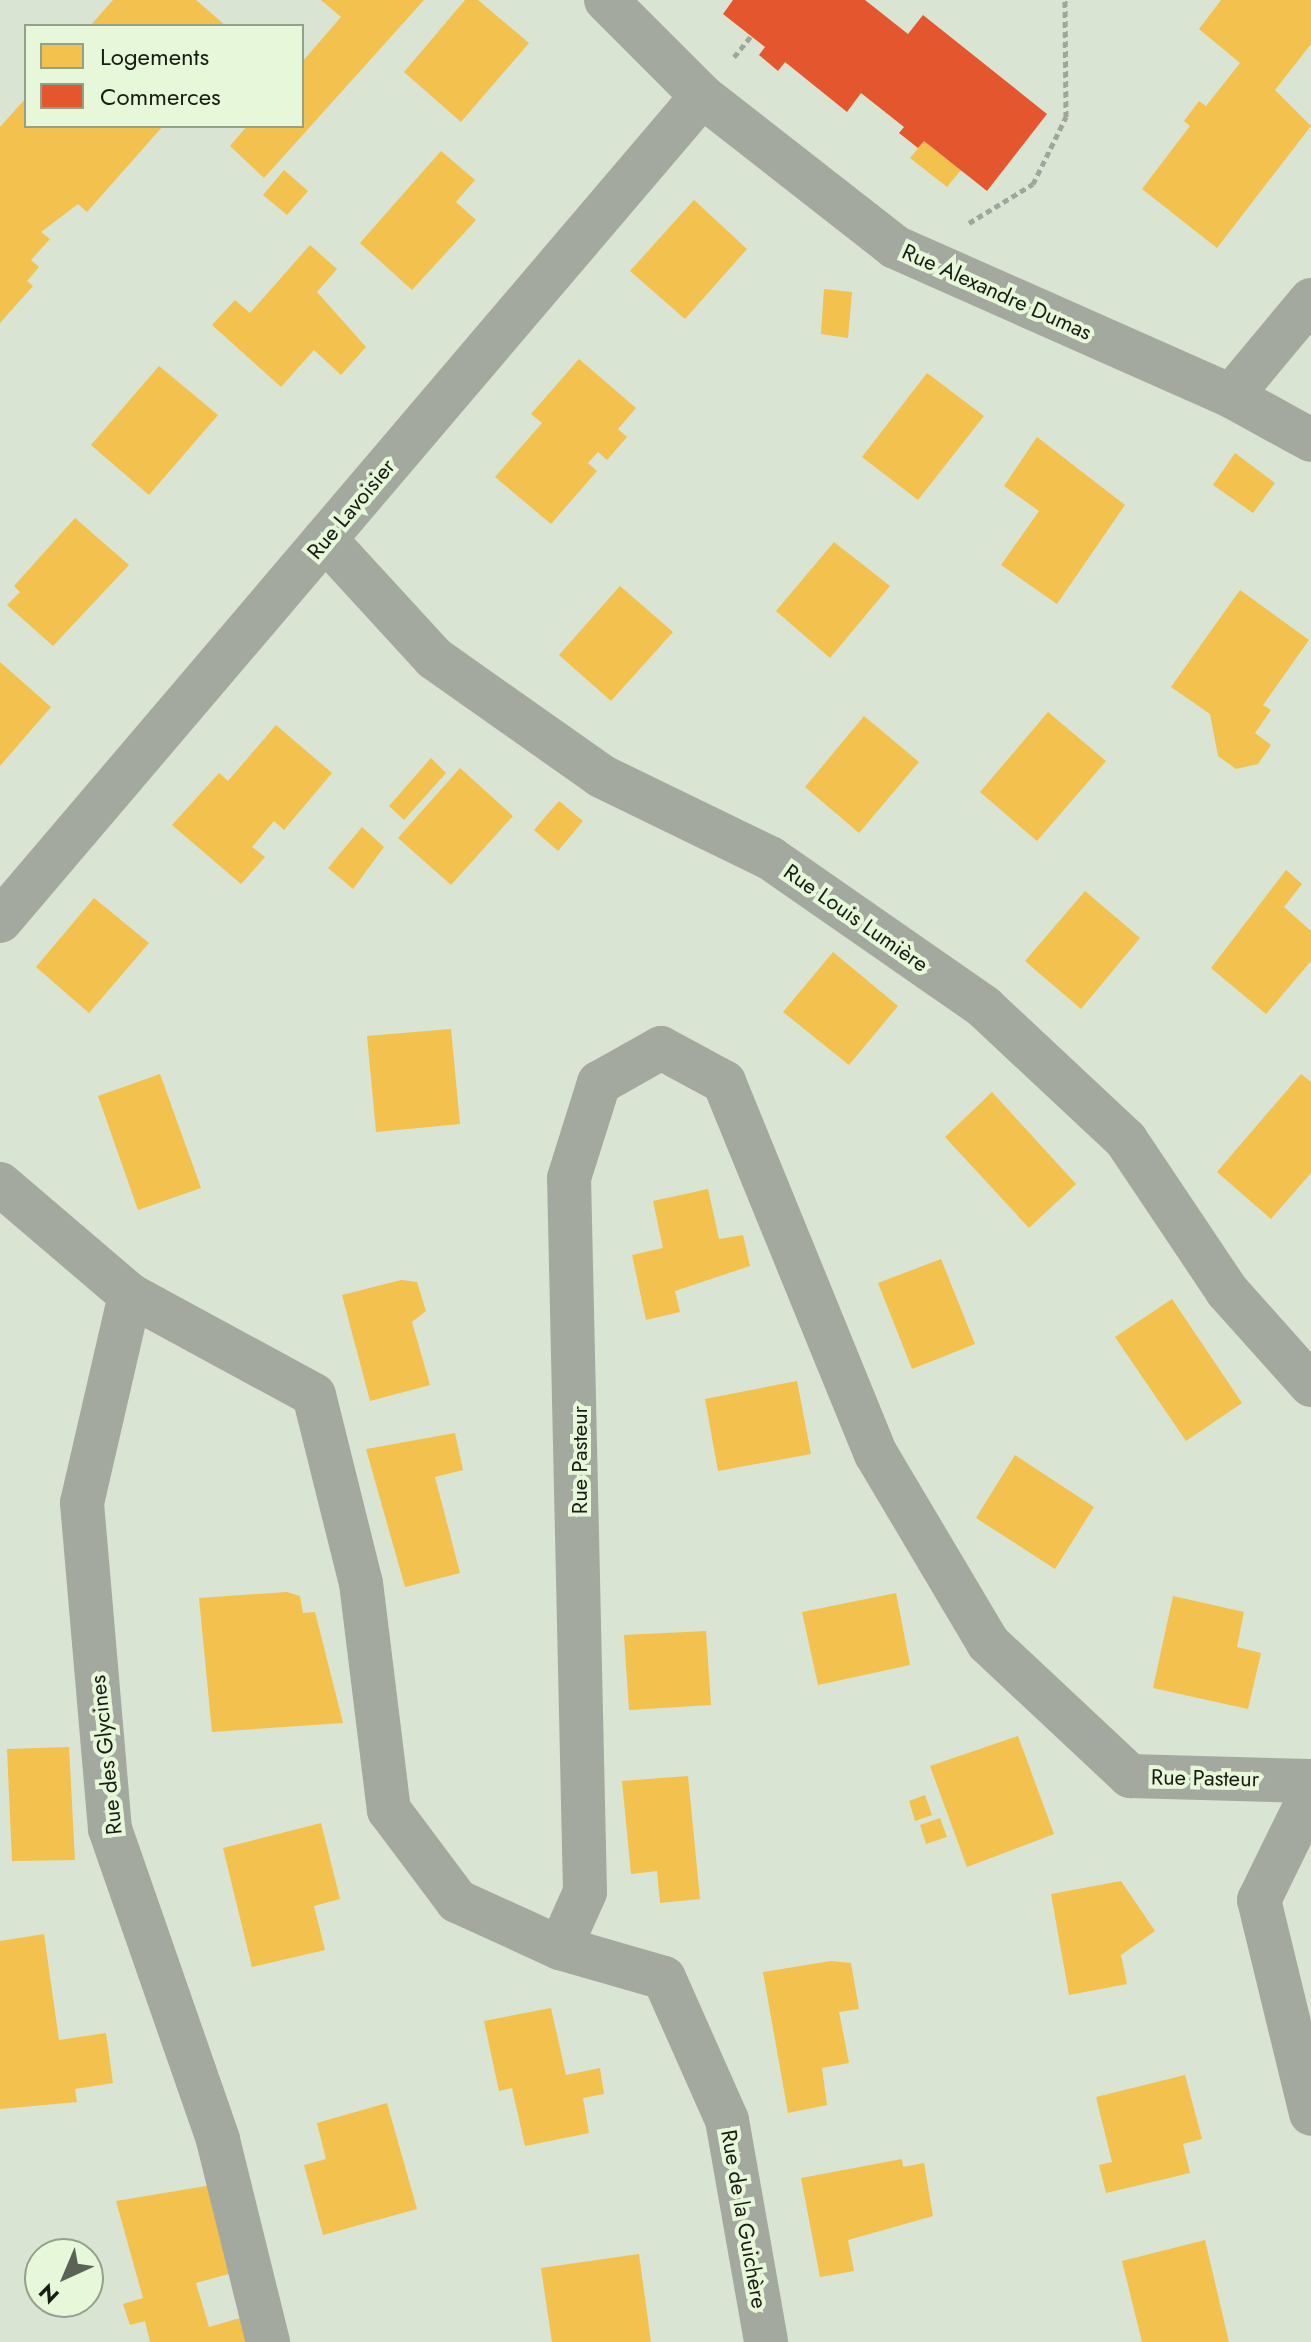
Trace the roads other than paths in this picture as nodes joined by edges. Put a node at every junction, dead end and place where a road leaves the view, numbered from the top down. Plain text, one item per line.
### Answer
1 (606, 0) edge
2 (702, 96) junction
3 (1311, 300) edge
4 (1231, 396) junction
5 (1311, 440) edge
6 (325, 539) junction
7 (0, 921) edge
8 (0, 1184) edge
9 (130, 1295) junction
10 (1311, 1385) edge
11 (1311, 1781) edge
12 (1311, 1794) edge
13 (560, 1948) junction
14 (1311, 2114) edge
15 (268, 2342) edge
16 (766, 2342) edge

1 - 2 street, Rue Alexandre Dumas
2 - 4 street, Rue Alexandre Dumas
2 - 6 street, Rue Lavoisier
3 - 4 street
4 - 5 street, Rue Alexandre Dumas
6 - 7 street, Rue Lavoisier
6 - 10 street, Rue Louis Lumière
8 - 9 street
9 - 13 street
9 - 15 street, Rue des Glycines
11 - 13 street, Rue Pasteur
12 - 14 street
13 - 16 street, Rue de la Guichère

